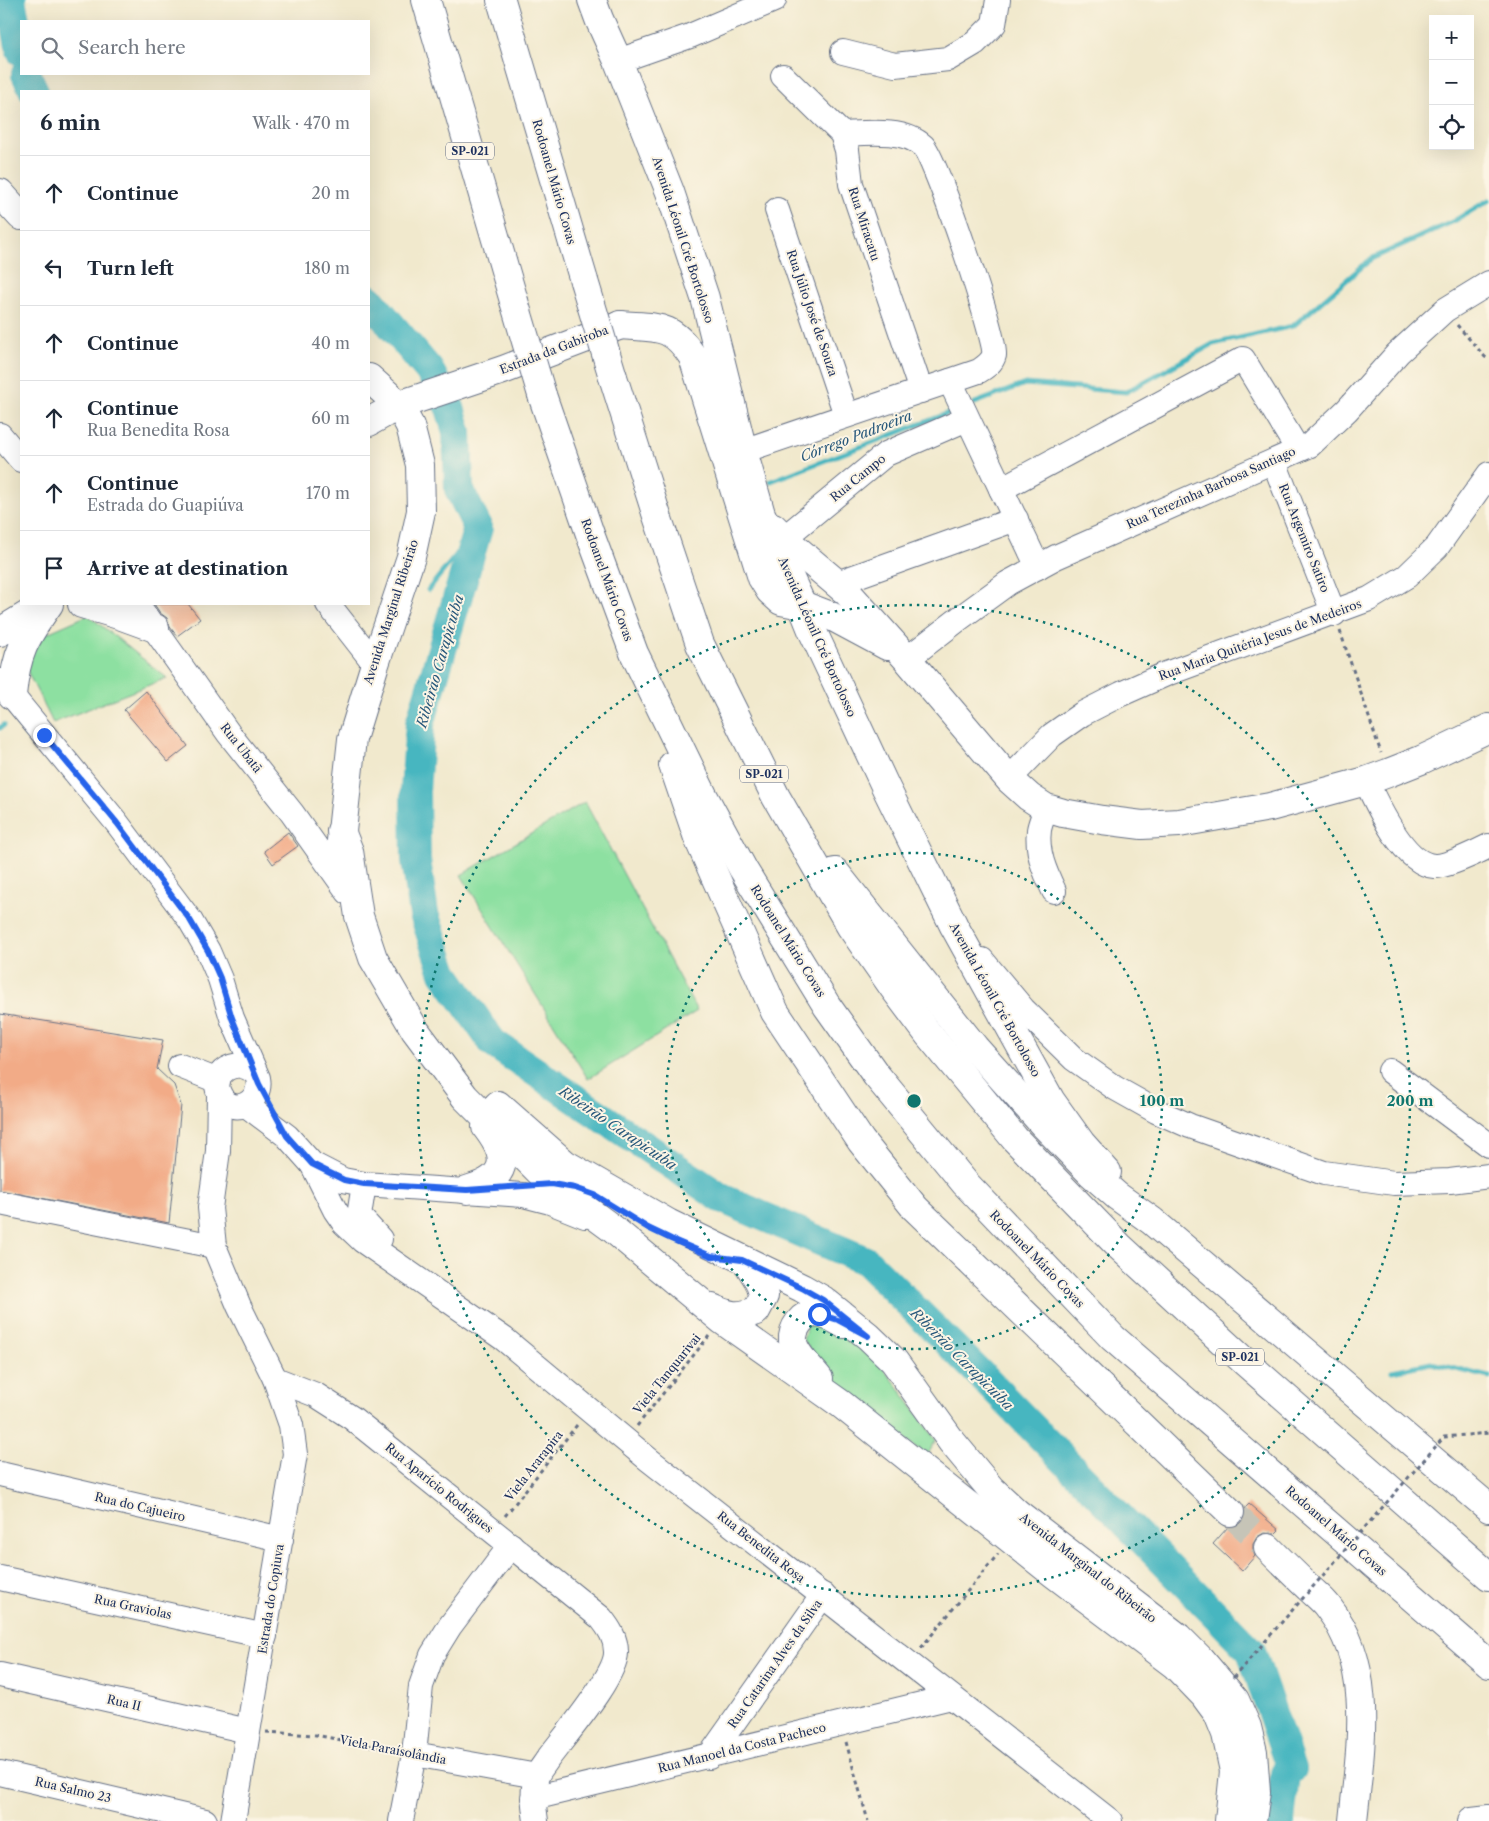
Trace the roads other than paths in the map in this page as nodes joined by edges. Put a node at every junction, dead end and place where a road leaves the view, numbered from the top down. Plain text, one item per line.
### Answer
1 (426, 0) edge
2 (501, 0) edge
3 (592, 0) edge
4 (774, 0) edge
5 (998, 0) edge
6 (842, 52) dead end
7 (618, 60) junction
8 (783, 76) dead end
9 (842, 134) junction
10 (0, 193) edge
11 (777, 210) dead end
12 (20, 215) edge
13 (1489, 283) edge
14 (620, 325) junction
15 (723, 370) junction
16 (370, 379) edge
17 (950, 381) junction
18 (921, 391) junction
19 (399, 405) junction
20 (846, 415) junction
21 (967, 419) junction
22 (370, 421) edge
23 (0, 435) edge
24 (1298, 450) junction
25 (743, 451) junction
26 (19, 454) edge
27 (1274, 462) junction
28 (1489, 474) edge
29 (1001, 489) junction
30 (761, 514) junction
31 (1016, 519) junction
32 (784, 538) junction
33 (1038, 567) junction
34 (827, 575) junction
35 (45, 605) edge
36 (46, 605) edge
37 (85, 605) edge
38 (138, 605) edge
39 (329, 605) edge
40 (802, 605) junction
41 (1334, 614) junction
42 (155, 628) junction
43 (0, 632) edge
44 (634, 653) junction
45 (904, 656) junction
46 (375, 664) junction
47 (6, 688) edge
48 (1489, 728) edge
49 (1377, 777) junction
50 (1009, 779) junction
51 (776, 797) junction
52 (1046, 808) junction
53 (341, 828) junction
54 (309, 835) junction
55 (1489, 846) edge
56 (1054, 891) dead end
57 (353, 904) junction
58 (954, 926) junction
59 (386, 979) junction
60 (232, 1018) junction
61 (180, 1066) dead end
62 (1390, 1070) dead end
63 (257, 1079) junction
64 (219, 1084) junction
65 (465, 1097) junction
66 (244, 1105) junction
67 (287, 1136) junction
68 (1489, 1145) edge
69 (218, 1150) junction
70 (312, 1164) junction
71 (1489, 1176) edge
72 (364, 1184) junction
73 (552, 1184) junction
74 (469, 1190) junction
75 (0, 1203) edge
76 (1152, 1221) junction
77 (613, 1229) junction
78 (214, 1246) junction
79 (744, 1261) junction
80 (412, 1275) junction
81 (714, 1313) junction
82 (868, 1336) junction
83 (275, 1379) junction
84 (841, 1404) junction
85 (0, 1474) edge
86 (1489, 1507) edge
87 (1230, 1512) tunnel mouth
88 (502, 1538) junction
89 (281, 1539) junction
90 (1268, 1548) tunnel mouth
91 (1489, 1576) edge
92 (0, 1578) edge
93 (823, 1595) junction
94 (265, 1636) junction
95 (1489, 1664) edge
96 (0, 1675) edge
97 (951, 1697) junction
98 (248, 1731) junction
99 (414, 1754) junction
100 (709, 1757) junction
101 (0, 1773) edge
102 (535, 1798) edge
103 (1489, 1819) edge
104 (205, 1821) edge
105 (234, 1821) edge
106 (401, 1821) edge
107 (1110, 1821) edge
108 (1229, 1821) edge
109 (1252, 1821) edge
110 (1353, 1821) edge
111 (1472, 1821) edge

1 - 44 main road, Rodoanel Mário Covas / SP-021, bridge
2 - 51 main road, Rodoanel Mário Covas / SP-021, bridge
3 - 7 main road, Avenida Léonil Cré Bortolosso
4 - 7 street
5 - 6 street
7 - 15 main road, Avenida Léonil Cré Bortolosso
8 - 9 street
9 - 17 street
9 - 18 street, Rua Miracatu
10 - 12 main road
11 - 20 street, Rua Júlio José de Souza
13 - 24 street, Rua Terezinha Barbosa Santiago
14 - 15 main road, Estrada da Gabiroba
14 - 19 main road, Estrada da Gabiroba
14 - 40 main road
15 - 25 main road, Avenida Léonil Cré Bortolosso
16 - 19 main road, Avenida Marginal Ribeirão
17 - 18 street
17 - 21 street
18 - 20 street
19 - 22 main road, Estrada da Gabiroba
19 - 46 main road, Avenida Marginal Ribeirão
20 - 25 street
21 - 29 street
21 - 32 street, Rua Campo
23 - 26 street
24 - 27 street, Rua Terezinha Barbosa Santiago
24 - 29 street
25 - 30 main road, Avenida Léonil Cré Bortolosso
27 - 33 street, Rua Terezinha Barbosa Santiago
27 - 41 street, Rua Argemiro Satiro
28 - 41 street, Rua Maria Quitéria Jesus de Medeiros
29 - 31 street
30 - 32 main road
30 - 40 main road, Avenida Léonil Cré Bortolosso
31 - 33 street
31 - 34 street
32 - 34 main road
33 - 45 street, Rua Terezinha Barbosa Santiago
34 - 40 main road
34 - 45 main road
35 - 43 main road
36 - 47 main road
37 - 42 main road
38 - 42 street, Rua Ubatã
39 - 46 street
40 - 45 main road
40 - 58 main road, Avenida Léonil Cré Bortolosso
41 - 50 street, Rua Maria Quitéria Jesus de Medeiros
42 - 54 street, Rua Ubatã
44 - 87 main road
44 - 95 main road, Rodoanel Mário Covas / SP-021
45 - 50 main road
46 - 53 main road, Avenida Marginal Ribeirão
47 - 60 street, Rua Benedita Rosa
48 - 49 main road
49 - 52 main road
49 - 55 street
50 - 52 main road
51 - 76 main road
51 - 91 main road, Rodoanel Mário Covas / SP-021
52 - 56 street
53 - 54 street
53 - 57 main road, Avenida Marginal Ribeirão
54 - 57 street, Rua Ubatã
57 - 59 main road
58 - 71 street
58 - 76 main road, Avenida Léonil Cré Bortolosso
59 - 65 main road, Avenida Marginal do Ribeirão
59 - 79 main road, Avenida Marginal do Ribeirão
60 - 63 street, Rua Benedita Rosa
60 - 64 street
61 - 64 street
62 - 68 street
63 - 64 street
63 - 66 street
63 - 67 street, Rua Benedita Rosa
64 - 66 street
64 - 69 street
65 - 73 main road, Avenida Marginal do Ribeirão
65 - 74 main road, Avenida Marginal do Ribeirão
66 - 67 street, Rua Benedita Rosa
66 - 69 street
67 - 70 street, Rua Benedita Rosa
69 - 78 street
70 - 72 street, Rua Benedita Rosa
70 - 80 street, Rua Benedita Rosa
72 - 74 street
72 - 80 street, Rua Benedita Rosa
73 - 74 street, Avenida Marginal do Ribeirão
73 - 77 main road, Avenida Marginal do Ribeirão
73 - 79 main road, Avenida Marginal do Ribeirão
74 - 77 street
75 - 78 street
76 - 86 main road
77 - 81 main road, Avenida Marginal do Ribeirão
78 - 83 street
79 - 81 main road, Avenida Marginal do Ribeirão
79 - 82 main road, Avenida Marginal do Ribeirão
80 - 93 street, Rua Benedita Rosa
81 - 84 main road, Avenida Marginal do Ribeirão
82 - 84 main road, Avenida Marginal do Ribeirão
82 - 109 main road, Avenida Marginal do Ribeirão
83 - 88 street, Rua Aparício Rodrigues
83 - 89 street, Estrada do Copiuva
84 - 108 main road, Avenida Marginal do Ribeirão
85 - 89 street, Rua do Cajueiro
88 - 99 street
88 - 102 street, Rua Aparício Rodrigues
89 - 94 street, Estrada do Copiuva
90 - 110 main road
92 - 94 street, Rua Graviolas
93 - 97 street, Rua Benedita Rosa
93 - 100 street, Rua Catarina Alves da Silva
94 - 98 street, Estrada do Copiuva
96 - 98 street, Rua II
97 - 100 street, Rua Manoel da Costa Pacheco
97 - 107 street, Rua Benedita Rosa
98 - 105 street, Estrada do Copiuva
99 - 102 street, Viela Paraísolândia
99 - 106 street
100 - 102 street, Rua Manoel da Costa Pacheco
101 - 104 street, Rua Salmo 23
103 - 111 main road

